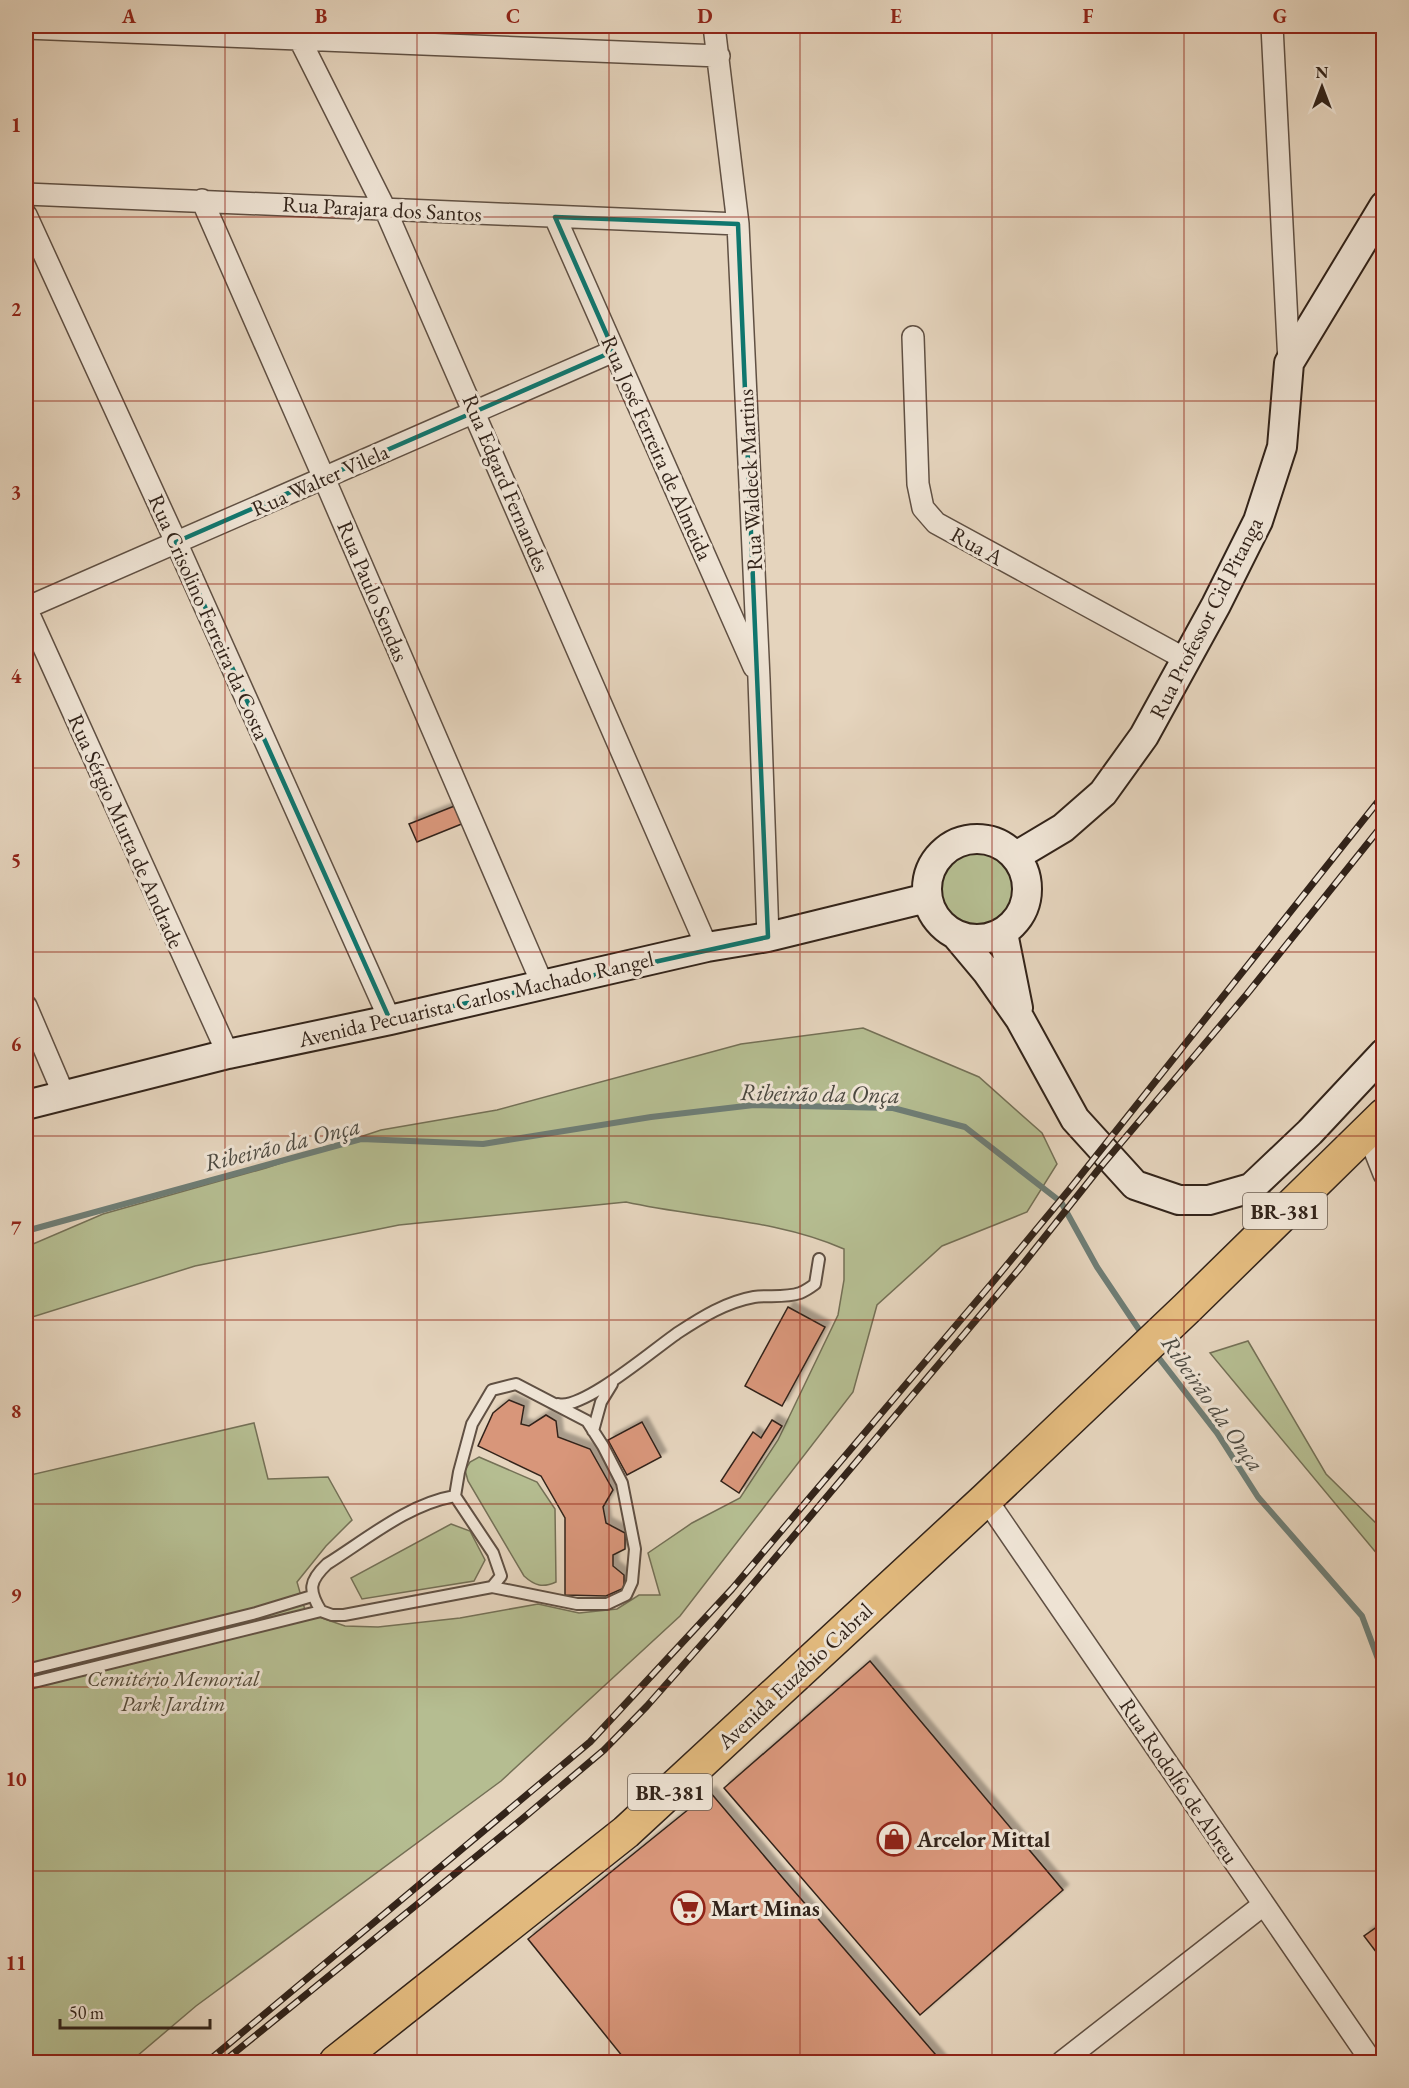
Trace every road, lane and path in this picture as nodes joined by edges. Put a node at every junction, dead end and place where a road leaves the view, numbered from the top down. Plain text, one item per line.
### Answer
1 (714, 26) edge
2 (1272, 26) edge
3 (26, 28) edge
4 (295, 32) edge
5 (719, 56) junction
6 (26, 194) edge
7 (202, 201) junction
8 (1383, 206) edge
9 (386, 209) junction
10 (26, 215) edge
11 (555, 216) junction
12 (738, 224) junction
13 (913, 337) dead end
14 (614, 351) junction
15 (1289, 363) junction
16 (475, 412) junction
17 (324, 478) junction
18 (176, 542) junction
19 (26, 608) edge
20 (1187, 660) junction
21 (759, 679) junction
22 (1016, 856) junction
23 (927, 898) junction
24 (1003, 933) junction
25 (956, 935) junction
26 (768, 937) junction
27 (707, 947) junction
28 (542, 983) junction
29 (26, 1006) edge
30 (1020, 1019) junction
31 (390, 1020) junction
32 (1383, 1053) edge
33 (228, 1054) junction
34 (64, 1095) junction
35 (26, 1105) edge
36 (1375, 1123) edge
37 (1383, 1174) edge
38 (819, 1259) dead end
39 (620, 1375) junction
40 (552, 1402) junction
41 (594, 1431) junction
42 (455, 1496) junction
43 (986, 1500) junction
44 (492, 1587) junction
45 (312, 1596) junction
46 (321, 1611) junction
47 (26, 1670) edge
48 (26, 1684) edge
49 (1263, 1905) junction
50 (336, 2062) edge
51 (1062, 2062) edge
52 (1372, 2062) edge

1 - 5 street, Rua Waldeck Martins
2 - 15 street
3 - 4 street
4 - 5 street
4 - 9 street, Rua Edgard Fernandes
5 - 12 street, Rua Waldeck Martins
6 - 7 street, Rua Parajara dos Santos
7 - 9 street, Rua Parajara dos Santos
7 - 17 street, Rua Paulo Sendas
8 - 15 street, Rua Professor Cid Pitanga
9 - 11 street, Rua Parajara dos Santos
9 - 16 street, Rua Edgard Fernandes
10 - 18 street, Rua Crisolino Ferreira da Costa
11 - 12 street, Rua Parajara dos Santos
11 - 14 street, Rua José Ferreira de Almeida
12 - 21 street, Rua Waldeck Martins
13 - 20 street, Rua A
14 - 16 street, Rua Walter Vilela
14 - 21 street, Rua José Ferreira de Almeida
15 - 20 street, Rua Professor Cid Pitanga
16 - 17 street, Rua Walter Vilela
16 - 27 street, Rua Edgard Fernandes
17 - 18 street, Rua Walter Vilela
17 - 28 street, Rua Paulo Sendas
18 - 19 street, Rua Walter Vilela
18 - 31 street, Rua Crisolino Ferreira da Costa
19 - 33 street, Rua Sérgio Murta de Andrade
20 - 22 street, Rua Professor Cid Pitanga
21 - 26 street, Rua Waldeck Martins
22 - 23 street
22 - 24 street
23 - 25 street
23 - 26 street, Avenida Pecuarista Carlos Machado Rangel
24 - 25 street
24 - 30 street
25 - 30 street
26 - 27 street, Avenida Pecuarista Carlos Machado Rangel
27 - 28 street, Avenida Pecuarista Carlos Machado Rangel
28 - 31 street, Avenida Pecuarista Carlos Machado Rangel
29 - 34 street
30 - 32 street
31 - 33 street, Avenida Pecuarista Carlos Machado Rangel
33 - 34 street, Avenida Pecuarista Carlos Machado Rangel
34 - 35 street, Avenida Pecuarista Carlos Machado Rangel
36 - 37 street
36 - 43 main road, Avenida Euzébio Cabral / BR-381
38 - 39 lane
39 - 40 lane
39 - 41 lane
40 - 41 lane
40 - 42 lane
41 - 44 lane
42 - 44 lane
42 - 45 lane
43 - 49 street, Rua Rodolfo de Abreu
43 - 50 main road, Avenida Euzébio Cabral / BR-381
44 - 46 lane
45 - 46 lane
45 - 47 lane
46 - 48 lane
49 - 51 street
49 - 52 street, Rua Rodolfo de Abreu

